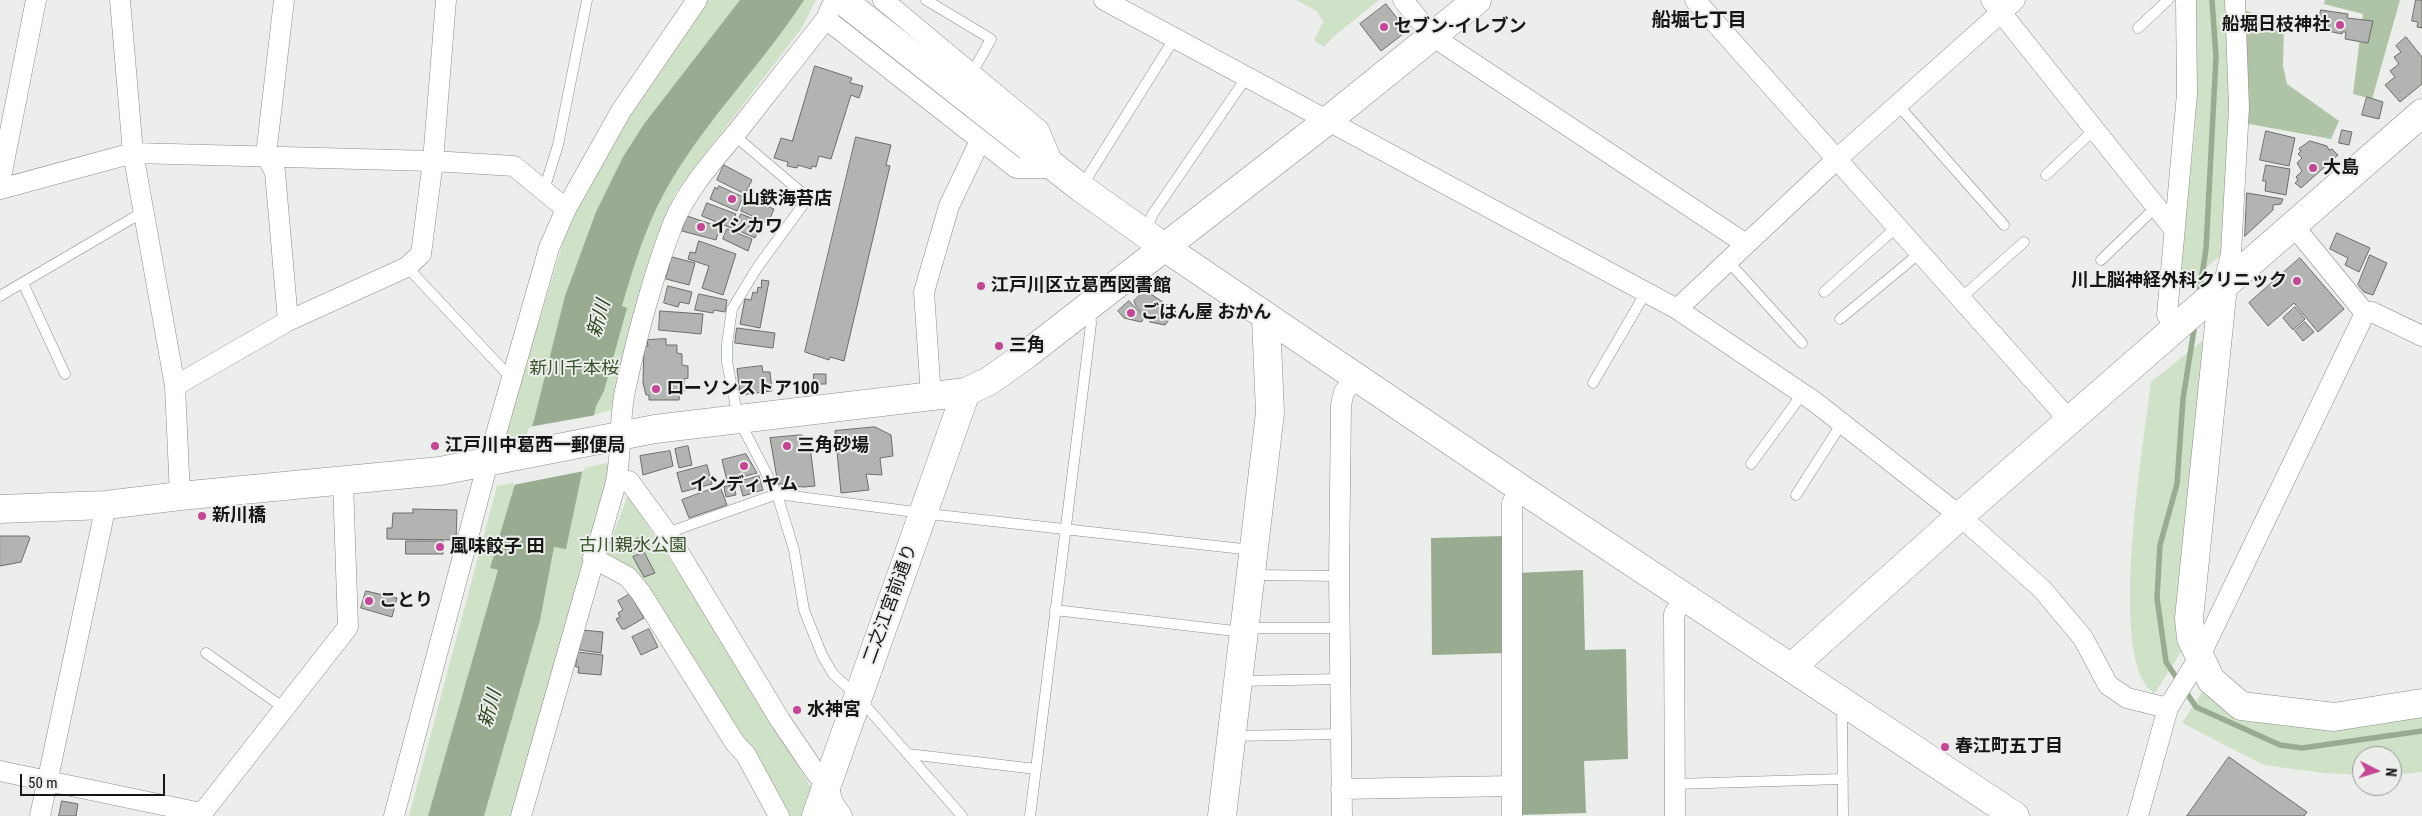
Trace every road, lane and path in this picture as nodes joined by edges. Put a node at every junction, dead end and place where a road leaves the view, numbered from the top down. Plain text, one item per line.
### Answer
1 (36, 0) edge
2 (120, 0) edge
3 (284, 0) edge
4 (446, 0) edge
5 (586, 0) edge
6 (697, 0) edge
7 (834, 0) edge
8 (926, 0) edge
9 (1104, 0) edge
10 (1403, 0) edge
11 (1477, 0) edge
12 (1695, 0) edge
13 (2168, 0) edge
14 (2186, 0) edge
15 (2235, 0) edge
16 (2002, 4) edge
17 (834, 10) edge
18 (877, 11) edge
19 (2138, 28) dead end
20 (1432, 36) junction
21 (1174, 39) junction
22 (971, 75) junction
23 (1246, 78) junction
24 (1898, 105) junction
25 (2422, 113) edge
26 (1327, 121) junction
27 (2094, 130) junction
28 (734, 135) junction
29 (980, 141) junction
30 (133, 154) junction
31 (266, 155) junction
32 (1838, 158) junction
33 (433, 161) junction
34 (1055, 168) junction
35 (2046, 175) dead end
36 (0, 182) edge
37 (1081, 188) junction
38 (0, 189) edge
39 (544, 190) junction
40 (2156, 207) junction
41 (566, 209) junction
42 (143, 212) junction
43 (2292, 224) junction
44 (2004, 225) dead end
45 (1898, 226) junction
46 (2174, 229) junction
47 (1155, 241) junction
48 (2024, 242) dead end
49 (1746, 244) junction
50 (1921, 252) junction
51 (2101, 260) dead end
52 (1728, 261) junction
53 (407, 267) junction
54 (23, 283) junction
55 (2223, 286) junction
56 (1646, 292) junction
57 (1824, 292) dead end
58 (0, 296) edge
59 (1962, 298) junction
60 (1090, 304) junction
61 (1677, 309) junction
62 (2365, 313) junction
63 (1266, 318) junction
64 (1840, 319) dead end
65 (288, 321) junction
66 (2176, 327) junction
67 (2422, 336) edge
68 (1802, 343) dead end
69 (65, 374) dead end
70 (1356, 378) junction
71 (512, 379) junction
72 (1593, 383) dead end
73 (174, 386) junction
74 (966, 392) junction
75 (1803, 393) junction
76 (932, 397) junction
77 (738, 418) junction
78 (2069, 420) junction
79 (1842, 423) junction
80 (614, 437) junction
81 (495, 460) junction
82 (1751, 464) dead end
83 (617, 479) junction
84 (343, 482) junction
85 (1520, 488) junction
86 (777, 494) junction
87 (1796, 495) dead end
88 (180, 496) junction
89 (106, 505) junction
90 (0, 509) edge
91 (925, 512) junction
92 (1960, 516) junction
93 (1065, 529) junction
94 (667, 533) junction
95 (593, 558) junction
96 (1252, 562) junction
97 (1339, 576) junction
98 (1684, 597) junction
99 (1055, 610) junction
100 (1340, 628) junction
101 (1244, 630) junction
102 (206, 653) dead end
103 (2200, 656) junction
104 (1792, 667) junction
105 (1340, 679) junction
106 (1237, 682) junction
107 (857, 696) junction
108 (1842, 701) junction
109 (2422, 703) edge
110 (284, 708) junction
111 (2168, 708) junction
112 (1341, 734) junction
113 (1232, 736) junction
114 (908, 754) junction
115 (1036, 769) junction
116 (0, 770) edge
117 (1843, 779) junction
118 (48, 781) junction
119 (1675, 784) junction
120 (828, 785) junction
121 (1512, 786) junction
122 (1342, 788) junction
123 (200, 815) edge
124 (40, 816) edge
125 (394, 816) edge
126 (521, 816) edge
127 (779, 816) edge
128 (816, 816) edge
129 (842, 816) edge
130 (962, 816) edge
131 (1030, 816) edge
132 (1222, 816) edge
133 (1342, 816) edge
134 (1512, 816) edge
135 (1675, 816) edge
136 (1844, 816) edge
137 (2015, 816) edge
138 (2138, 816) edge

1 - 36 street
2 - 30 street
3 - 31 street
4 - 33 street
5 - 39 lane
6 - 41 street
7 - 17 street
8 - 22 lane
9 - 21 street
10 - 20 street
11 - 20 street
12 - 32 street
13 - 19 lane
14 - 46 street
15 - 55 street
16 - 24 street
16 - 27 street
17 - 18 street
17 - 28 street
17 - 29 street
18 - 22 street
18 - 34 street
20 - 26 street
20 - 49 street
21 - 23 street
21 - 37 lane
22 - 34 street
23 - 26 street
23 - 47 lane
24 - 32 street
24 - 44 lane
25 - 43 street
26 - 47 street
26 - 56 street
27 - 35 lane
27 - 40 street
28 - 77 lane
28 - 80 street
29 - 34 street
29 - 76 street
30 - 31 street
30 - 38 street
30 - 42 street
31 - 33 street
31 - 65 street
32 - 45 street
32 - 49 street
33 - 39 street
33 - 53 street
34 - 37 street
37 - 47 street
39 - 41 street
40 - 46 street
40 - 51 lane
41 - 71 street
42 - 54 lane
42 - 73 street
43 - 55 street
43 - 62 street
45 - 50 street
45 - 57 lane
46 - 66 street
47 - 60 street
47 - 63 street
48 - 59 lane
49 - 52 street
50 - 59 street
50 - 64 lane
52 - 61 street
52 - 68 lane
53 - 65 street
53 - 71 lane
54 - 58 lane
54 - 69 lane
55 - 66 street
55 - 103 street
56 - 61 street
56 - 72 lane
59 - 78 street
60 - 74 street
60 - 93 lane
61 - 75 street
62 - 67 street
62 - 103 street
63 - 70 street
63 - 96 street
65 - 73 street
66 - 78 street
70 - 85 street
70 - 97 street
71 - 81 street
73 - 88 street
74 - 76 street
74 - 91 street, 二之江宮前通り
75 - 79 street
75 - 82 lane
76 - 77 street
77 - 80 street
77 - 86 lane
78 - 92 street
79 - 87 lane
79 - 92 street
80 - 81 street
80 - 83 street
81 - 84 street
81 - 125 street
83 - 94 street
83 - 95 street
84 - 88 street
84 - 110 street
85 - 98 street
85 - 121 street
86 - 91 lane
86 - 94 lane
86 - 107 lane
88 - 89 street
89 - 90 street
89 - 118 street
91 - 93 lane
91 - 107 street, 二之江宮前通り
92 - 104 street
92 - 111 street
93 - 96 lane
93 - 99 lane
94 - 120 street
95 - 126 street
95 - 127 street
96 - 97 lane
96 - 101 street
97 - 100 street
98 - 104 street
98 - 119 street
99 - 101 lane
99 - 115 lane
100 - 101 lane
100 - 105 street
101 - 106 street
102 - 110 lane
103 - 109 street
103 - 111 street
104 - 108 street
105 - 106 lane
105 - 112 street
106 - 113 street
107 - 114 lane
107 - 120 street, 二之江宮前通り
108 - 117 lane
108 - 137 street
110 - 123 street
111 - 138 street
112 - 113 lane
112 - 122 street
113 - 132 street
114 - 115 lane
114 - 130 lane
115 - 131 lane
116 - 118 street
117 - 119 lane
117 - 136 lane
118 - 123 street
118 - 124 street
119 - 135 street
120 - 128 street, 二之江宮前通り
120 - 129 street
121 - 122 street
121 - 134 street
122 - 133 street

